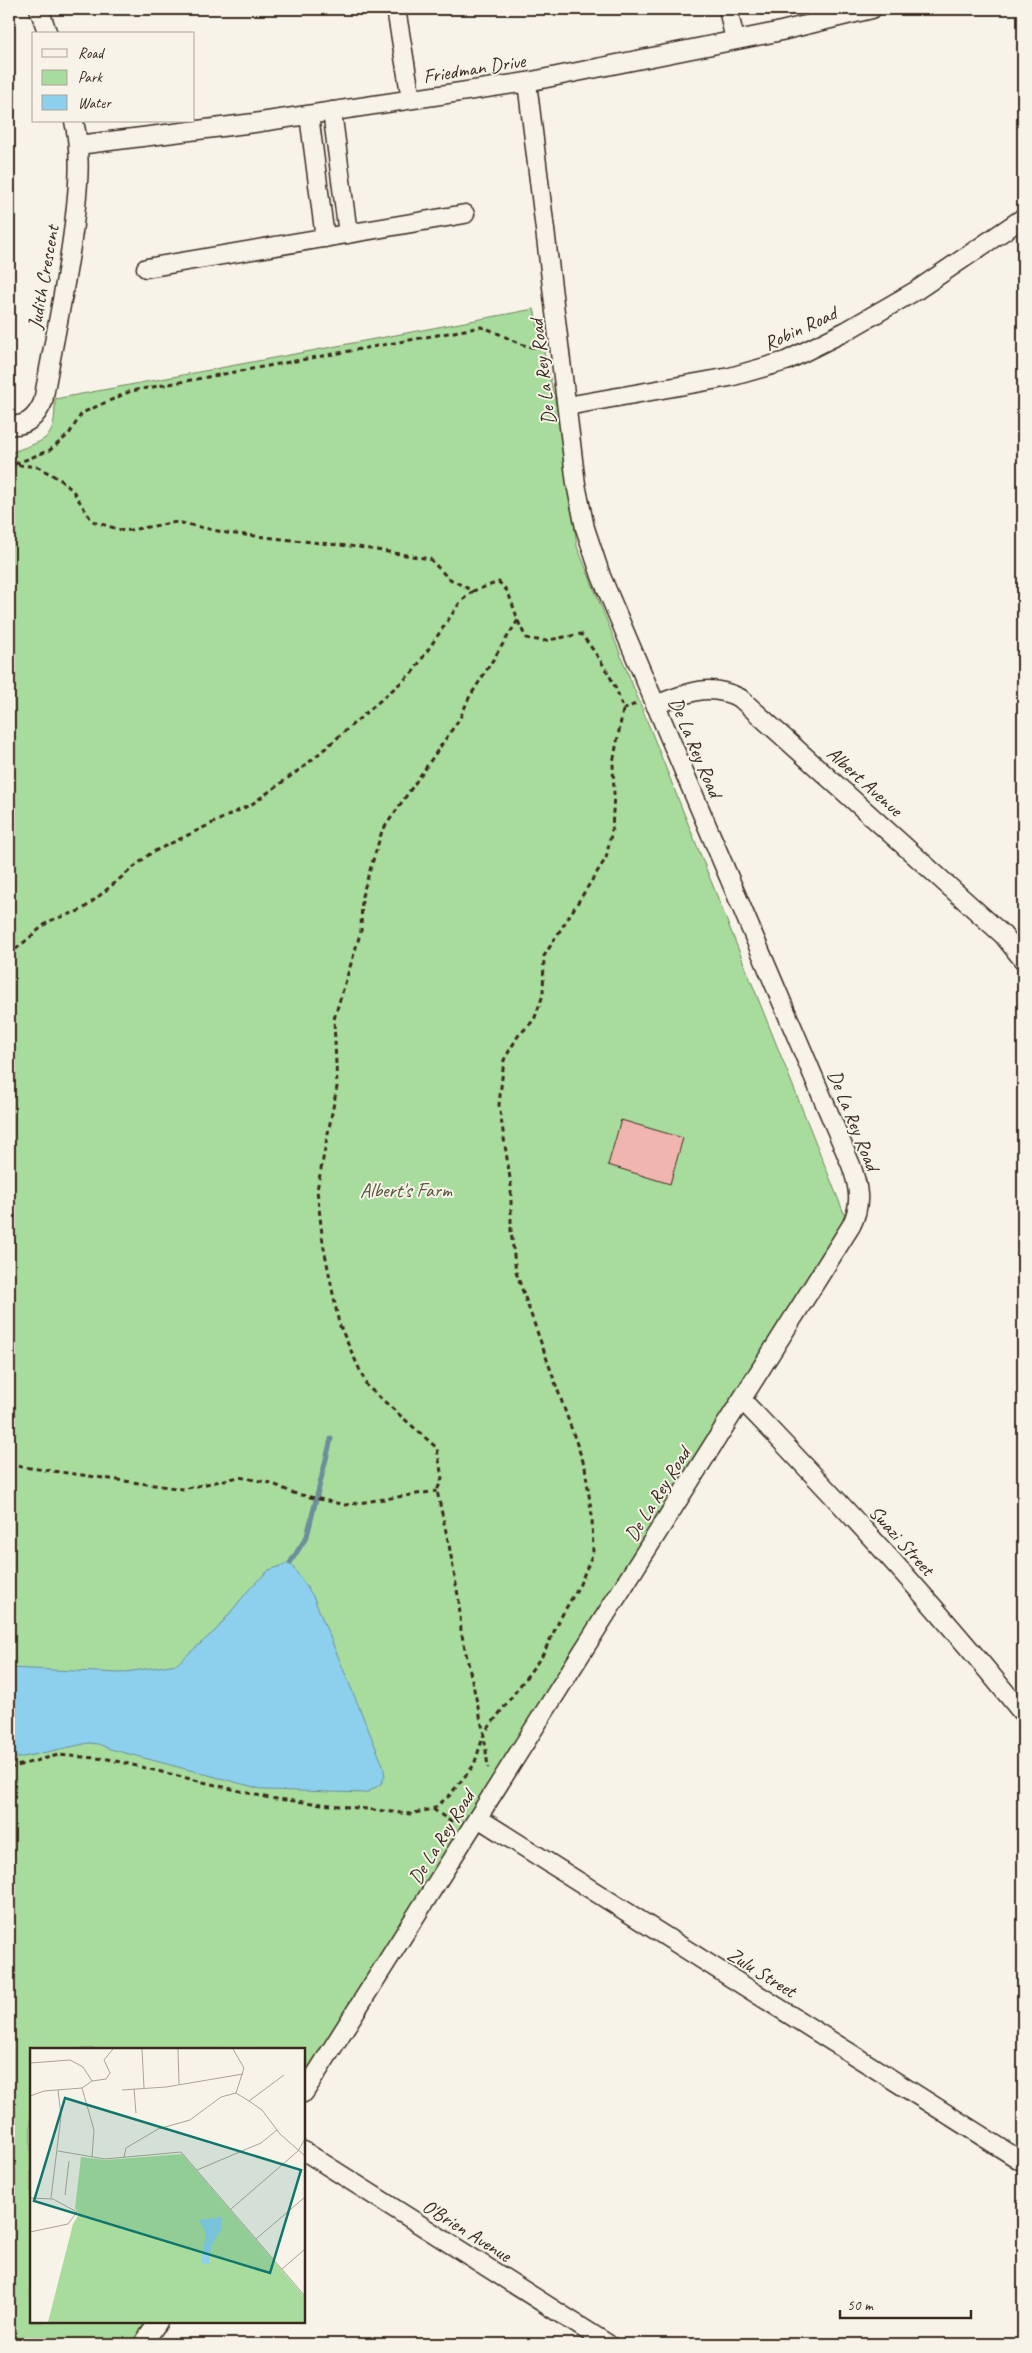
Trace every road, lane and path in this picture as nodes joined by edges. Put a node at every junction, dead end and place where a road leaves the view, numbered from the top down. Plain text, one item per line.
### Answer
1 (39, 9) edge
2 (396, 9) edge
3 (728, 9) edge
4 (872, 9) edge
5 (47, 32) edge
6 (736, 40) junction
7 (527, 82) junction
8 (411, 100) junction
9 (332, 112) junction
10 (309, 115) junction
11 (74, 122) edge
12 (78, 145) junction
13 (343, 196) junction
14 (320, 200) junction
15 (465, 214) dead end
16 (1023, 218) edge
17 (348, 234) junction
18 (325, 238) junction
19 (146, 268) dead end
20 (560, 347) junction
21 (568, 406) junction
22 (13, 425) edge
23 (9, 464) edge
24 (14, 464) junction
25 (473, 591) junction
26 (518, 620) junction
27 (655, 705) junction
28 (623, 710) junction
29 (9, 955) edge
30 (1023, 960) edge
31 (742, 1400) junction
32 (9, 1465) edge
33 (436, 1491) junction
34 (1023, 1714) edge
35 (484, 1734) junction
36 (9, 1768) edge
37 (488, 1770) dead end
38 (433, 1809) junction
39 (478, 1818) junction
40 (305, 2091) edge
41 (305, 2153) edge
42 (1023, 2162) edge
43 (157, 2323) edge
44 (143, 2344) edge
45 (608, 2344) edge

1 - 5 street
2 - 8 street
3 - 6 street
4 - 6 street, Friedman Drive
6 - 7 street, Friedman Drive
7 - 8 street, Friedman Drive
7 - 20 street, De La Rey Road
8 - 9 street, Friedman Drive
9 - 10 street, Friedman Drive
9 - 13 street
10 - 12 street, Friedman Drive
10 - 14 street
11 - 12 street, Judith Crescent
12 - 22 street, Judith Crescent
13 - 14 street
13 - 17 street
14 - 18 street
15 - 17 street
16 - 21 street, Robin Road
17 - 18 street
18 - 19 street
20 - 21 street, De La Rey Road
20 - 24 path
21 - 27 street, De La Rey Road
23 - 24 path
24 - 25 path
25 - 26 path
25 - 29 path
26 - 28 path
26 - 33 path
27 - 28 path
27 - 30 street, Albert Avenue
27 - 31 street, De La Rey Road
28 - 35 path
31 - 34 street, Swazi Street
31 - 39 street, De La Rey Road
32 - 33 path
33 - 35 path
35 - 37 path
35 - 38 path
36 - 38 path
38 - 39 path
39 - 40 street, De La Rey Road
39 - 42 street, Zulu Street
41 - 45 street, O'Brien Avenue
43 - 44 street

